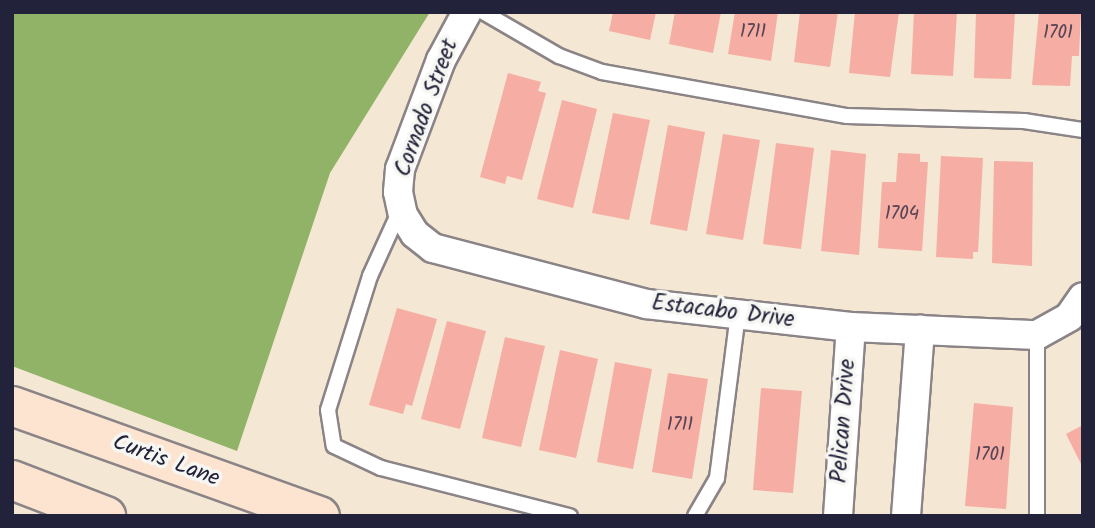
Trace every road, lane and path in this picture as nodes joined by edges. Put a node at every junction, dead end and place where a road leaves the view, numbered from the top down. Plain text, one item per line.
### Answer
1 (467, 12) edge
2 (483, 12) edge
3 (1083, 130) edge
4 (401, 207) junction
5 (1076, 307) edge
6 (738, 314) junction
7 (851, 327) junction
8 (920, 330) junction
9 (1037, 335) junction
10 (12, 406) edge
11 (12, 480) edge
12 (106, 516) edge
13 (320, 516) edge
14 (570, 516) edge
15 (695, 516) edge
16 (838, 516) edge
17 (906, 516) edge
18 (1037, 516) edge

1 - 4 street, Cornado Street
2 - 3 lane
4 - 6 street, Estacabo Drive
4 - 14 lane
5 - 9 street
6 - 7 street, Estacabo Drive
6 - 15 lane
7 - 8 street, Estacabo Drive
7 - 16 street, Pelican Drive
8 - 9 street, Estacabo Drive
8 - 17 street
9 - 18 lane
10 - 13 street, Curtis Lane
11 - 12 street

